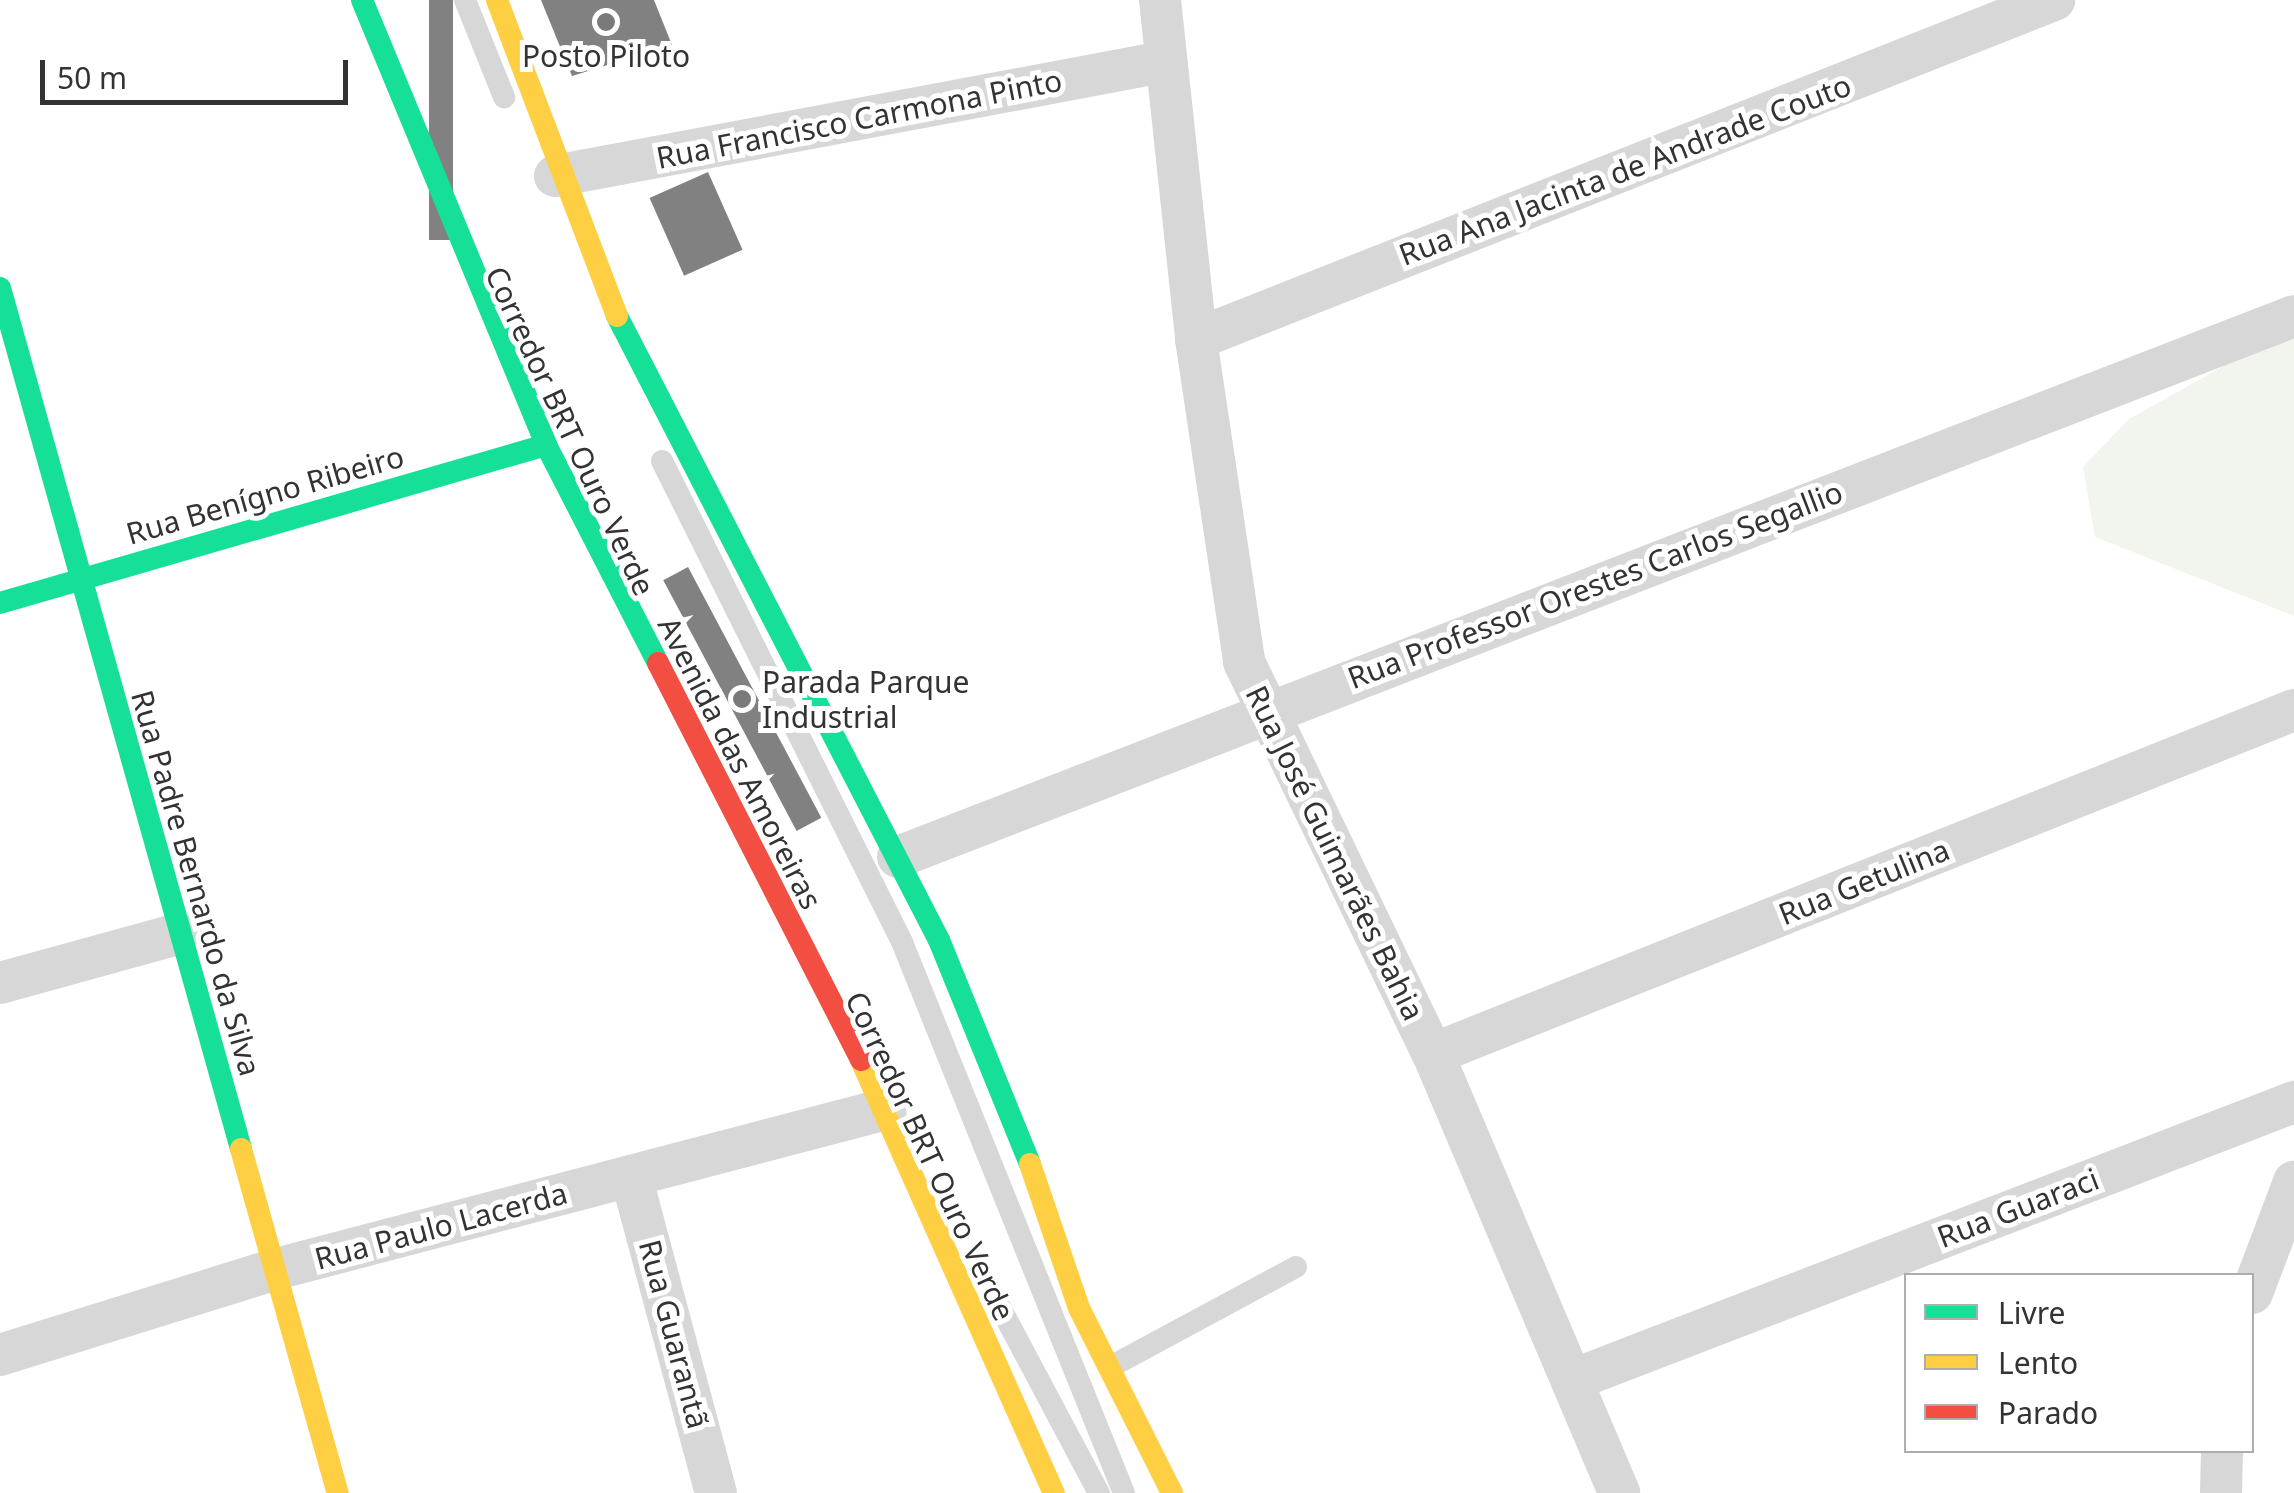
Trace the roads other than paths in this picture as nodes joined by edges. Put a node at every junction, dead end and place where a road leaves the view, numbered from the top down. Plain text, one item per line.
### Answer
1 (362, 0) edge
2 (390, 0) edge
3 (465, 0) edge
4 (497, 0) edge
5 (1160, 0) edge
6 (2054, 0) edge
7 (1961, 18) edge
8 (1163, 62) junction
9 (513, 120) dead end
10 (544, 173) junction
11 (0, 288) edge
12 (2294, 316) edge
13 (1196, 339) junction
14 (546, 445) junction
15 (79, 579) junction
16 (0, 602) edge
17 (2294, 710) edge
18 (1262, 713) junction
19 (898, 858) junction
20 (178, 934) junction
21 (0, 983) edge
22 (1433, 1054) junction
23 (2294, 1102) edge
24 (886, 1109) junction
25 (631, 1176) junction
26 (2294, 1182) edge
27 (1296, 1267) dead end
28 (276, 1269) junction
29 (2254, 1288) edge
30 (0, 1356) edge
31 (1112, 1366) junction
32 (1574, 1379) junction
33 (2222, 1453) edge
34 (338, 1493) edge
35 (716, 1493) edge
36 (1054, 1493) edge
37 (1099, 1493) edge
38 (1124, 1493) edge
39 (1172, 1493) edge
40 (1620, 1493) edge
41 (2221, 1493) edge

1 - 14 main road, Avenida das Amoreiras
2 - 37 lane, Corredor BRT Ouro Verde
3 - 9 lane
4 - 10 main road
5 - 8 street, Rua José Guimarães Bahia
6 - 7 street, Rua Ana Jacinta de Andrade Couto
7 - 13 street, Rua Ana Jacinta de Andrade Couto
8 - 10 street, Rua Francisco Carmona Pinto
8 - 13 street, Rua José Guimarães Bahia
10 - 19 main road
10 - 38 lane, Corredor BRT Ouro Verde
11 - 15 main road, Rua Padre Bernardo da Silva
12 - 18 street, Rua Professor Orestes Carlos Segallio
13 - 18 street, Rua José Guimarães Bahia
14 - 15 main road, Rua Benígno Ribeiro
14 - 24 main road, Avenida das Amoreiras
15 - 16 main road, Rua Benígno Ribeiro
15 - 20 main road, Rua Padre Bernardo da Silva
17 - 22 street, Rua Getulina
18 - 19 street, Rua Professor Orestes Carlos Segallio
18 - 22 street, Rua José Guimarães Bahia
19 - 31 main road
20 - 21 street
20 - 28 main road, Rua Padre Bernardo da Silva
22 - 32 street, Rua José Guimarães Bahia
23 - 32 street, Rua Guaraci
24 - 25 street, Rua Paulo Lacerda
24 - 36 main road, Avenida das Amoreiras
25 - 28 street, Rua Paulo Lacerda
25 - 35 street, Rua Guarantã
26 - 29 street
27 - 31 lane
28 - 30 street, Rua Paulo Lacerda
28 - 34 main road, Rua Padre Bernardo da Silva
31 - 39 main road
32 - 40 street, Rua José Guimarães Bahia
33 - 41 street

